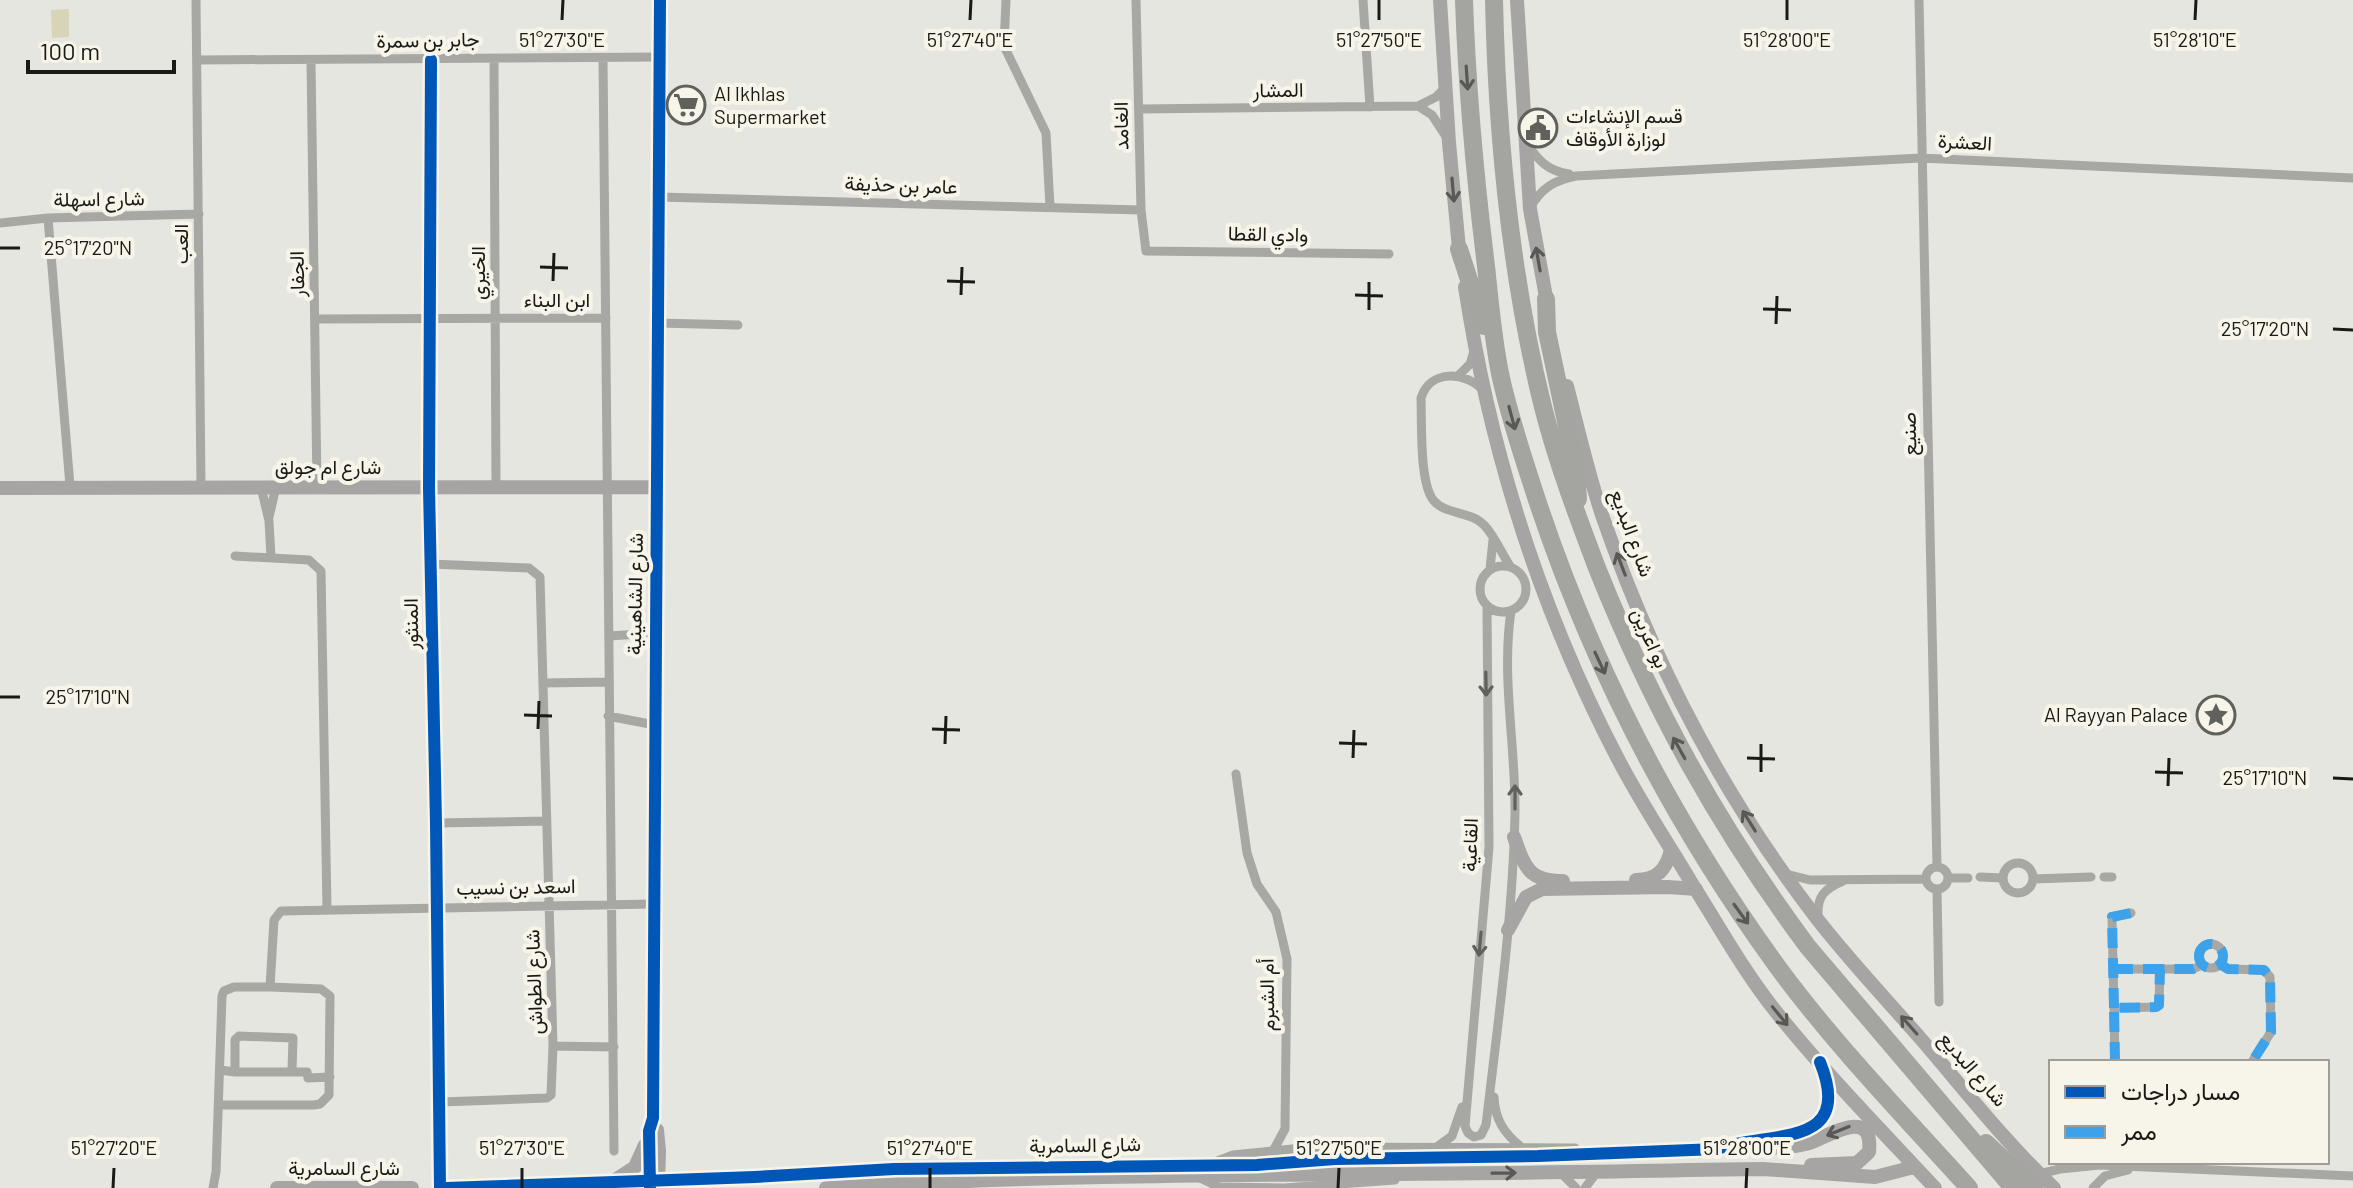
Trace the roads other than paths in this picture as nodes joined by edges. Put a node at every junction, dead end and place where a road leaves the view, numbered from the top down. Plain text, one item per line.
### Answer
1 (196, 0) edge
2 (660, 0) edge
3 (1006, 0) edge
4 (1136, 0) edge
5 (1363, 0) edge
6 (1440, 0) edge
7 (1464, 0) edge
8 (1494, 0) edge
9 (1517, 0) edge
10 (1919, 0) edge
11 (660, 57) junction
12 (603, 58) junction
13 (494, 59) junction
14 (197, 60) junction
15 (431, 60) junction
16 (311, 61) junction
17 (1445, 88) junction
18 (1418, 106) junction
19 (1370, 107) junction
20 (1139, 109) junction
21 (1524, 139) junction
22 (1449, 143) junction
23 (1921, 158) junction
24 (1576, 176) junction
25 (2353, 178) edge
26 (659, 197) junction
27 (1050, 207) junction
28 (1530, 209) junction
29 (1141, 210) junction
30 (199, 214) junction
31 (48, 218) junction
32 (0, 223) edge
33 (1459, 249) junction
34 (1146, 251) joint
35 (1389, 254) dead end
36 (1546, 299) junction
37 (606, 318) junction
38 (316, 319) junction
39 (429, 319) junction
40 (496, 319) junction
41 (658, 323) junction
42 (738, 325) dead end
43 (1474, 350) junction
44 (1459, 375) junction
45 (1501, 379) junction
46 (1484, 391) junction
47 (70, 486) junction
48 (201, 487) junction
49 (268, 487) junction
50 (317, 487) junction
51 (496, 487) junction
52 (606, 487) junction
53 (656, 487) junction
54 (0, 488) edge
55 (429, 488) junction
56 (1577, 514) junction
57 (1493, 539) junction
58 (235, 556) dead end
59 (271, 557) junction
60 (430, 564) junction
61 (1510, 566) junction
62 (1490, 569) junction
63 (1487, 607) junction
64 (1511, 611) junction
65 (655, 633) junction
66 (609, 636) junction
67 (609, 682) junction
68 (543, 683) junction
69 (608, 716) junction
70 (655, 725) junction
71 (1236, 774) dead end
72 (546, 821) junction
73 (436, 823) junction
74 (1514, 837) junction
75 (1671, 850) junction
76 (1937, 867) junction
77 (1786, 874) junction
78 (1980, 877) dead end
79 (2091, 877) dead end
80 (1948, 878) junction
81 (1968, 878) dead end
82 (2003, 878) junction
83 (1846, 879) junction
84 (1925, 879) junction
85 (2033, 879) junction
86 (1696, 889) junction
87 (1937, 889) junction
88 (652, 904) junction
89 (610, 905) junction
90 (549, 906) junction
91 (437, 908) junction
92 (327, 909) junction
93 (2131, 913) dead end
94 (1818, 920) junction
95 (1508, 930) junction
96 (2220, 964) junction
97 (2202, 965) junction
98 (2113, 969) junction
99 (2160, 969) junction
100 (270, 987) junction
101 (1939, 1002) dead end
102 (2114, 1008) junction
103 (553, 1046) junction
104 (614, 1047) junction
105 (2115, 1060) edge
106 (2253, 1060) edge
107 (1820, 1062) junction
108 (220, 1070) junction
109 (1493, 1070) junction
110 (292, 1071) junction
111 (235, 1072) junction
112 (330, 1077) junction
113 (1467, 1084) junction
114 (441, 1102) junction
115 (220, 1105) junction
116 (653, 1118) junction
117 (1956, 1122) junction
118 (1285, 1129) junction
119 (649, 1138) junction
120 (1521, 1147) junction
121 (1300, 1148) junction
122 (1432, 1149) junction
123 (1717, 1149) junction
124 (1676, 1150) junction
125 (614, 1151) dead end
126 (659, 1151) junction
127 (1273, 1151) junction
128 (1939, 1155) junction
129 (1209, 1165) junction
130 (2147, 1166) junction
131 (1914, 1167) junction
132 (1763, 1169) junction
133 (216, 1172) junction
134 (1077, 1172) junction
135 (1560, 1172) junction
136 (1597, 1172) junction
137 (1426, 1174) junction
138 (1197, 1176) junction
139 (2353, 1176) edge
140 (820, 1178) edge
141 (693, 1179) junction
142 (615, 1180) junction
143 (2037, 1181) edge
144 (654, 1183) edge
145 (853, 1187) edge
146 (213, 1188) edge
147 (222, 1188) edge
148 (277, 1188) edge
149 (312, 1188) edge
150 (323, 1188) edge
151 (412, 1188) edge
152 (440, 1188) edge
153 (447, 1188) edge
154 (826, 1188) edge
155 (1252, 1188) edge
156 (1284, 1188) edge
157 (1576, 1188) edge
158 (1585, 1188) edge
159 (1935, 1188) edge
160 (1955, 1188) edge
161 (1969, 1188) edge
162 (2013, 1188) edge
163 (2054, 1188) edge
164 (2093, 1188) edge

1 - 14 street, العب
2 - 11 street, شارع الشاهينية
3 - 27 street
4 - 20 street, الغامد
5 - 19 street
6 - 17 street
7 -> 45 highway
8 - 56 highway, بو اعرين
9 - 21 street, شارع البديع
10 - 23 street, صنيع
11 - 12 street, جابر بن سمرة
11 - 26 street, شارع الشاهينية
12 - 13 street, جابر بن سمرة
12 - 37 street, شارع الشاهينية
13 - 15 street, جابر بن سمرة
13 - 40 street, الخيري
14 - 16 street, جابر بن سمرة
14 - 30 street, العب
15 - 16 street, جابر بن سمرة
15 - 39 street, المنثور
16 - 38 street, الجفار
17 - 18 street
17 - 22 street
18 - 19 street, المشار
18 - 22 street
19 - 20 street, المشار
20 - 29 street, الغامد
21 - 24 street, العشرة
21 - 28 street, شارع البديع
22 -> 33 street
23 - 24 street, العشرة
23 - 25 street, العشرة
23 - 76 street, صنيع
24 - 28 street, العشرة
26 - 27 street, عامر بن حذيفة
26 - 41 street, شارع الشاهينية
27 - 29 street, عامر بن حذيفة
36 -> 28 street, شارع البديع
29 - 34 street, الغامد
30 - 31 street, شارع اسهلة
30 - 48 street, العب
31 - 32 street, شارع اسهلة
31 - 47 street
33 - 43 street
33 - 45 highway
34 - 35 street, وادي القطا
36 - 56 highway
77 -> 36 street, شارع البديع
37 - 40 street, ابن البناء
37 - 52 street, شارع الشاهينية
38 - 39 street, ابن البناء
38 - 50 street, الجفار
39 - 40 street, ابن البناء
39 - 55 street, المنثور
40 - 51 street, الخيري
41 - 42 street
41 - 53 street, شارع الشاهينية
43 - 44 street
43 - 46 street
44 - 46 street
44 - 57 street
45 -> 128 highway
46 - 75 street
47 - 48 street, شارع ام جولق
47 - 54 street, شارع ام جولق
48 - 49 street, شارع ام جولق
49 - 50 street, شارع ام جولق
49 - 59 street
50 - 55 street, شارع ام جولق
51 - 52 street, شارع ام جولق
51 - 55 street, شارع ام جولق
52 - 53 street, شارع ام جولق
52 - 66 street, شارع الشاهينية
53 - 65 street, شارع الشاهينية
55 - 60 street, المنثور
117 -> 56 highway, بو اعرين
57 - 61 street
57 - 62 street
58 - 59 street
59 - 92 street
60 - 68 street, شارع الطواش
60 - 73 street, المنثور
61 - 62 street
61 - 64 street
62 - 63 street
63 - 64 street
63 -> 113 street, القاعية
74 -> 64 street, القاعية
65 - 66 street
65 - 70 street, شارع الشاهينية
66 - 67 street, شارع الشاهينية
67 - 68 street
67 - 69 street, شارع الشاهينية
68 - 72 street, شارع الطواش
69 - 70 street
69 - 89 street, شارع الشاهينية
70 - 88 street, شارع الشاهينية
71 - 118 street, أم الشبرم
72 - 73 street
72 - 90 street, شارع الطواش
73 - 91 street, المنثور
74 - 75 street
74 - 95 street, القاعية
75 - 86 street
76 - 80 street
76 - 84 street
77 - 83 street
77 - 94 street, شارع البديع
78 - 82 street
79 - 85 street
80 - 81 street
80 - 87 street
82 - 85 street
82 - 85 street
83 - 84 street
83 - 94 street
84 - 87 street
86 - 95 street
86 -> 107 street
87 - 101 street
88 - 89 street, اسعد بن نسيب
88 - 116 street, شارع الشاهينية
89 - 90 street, اسعد بن نسيب
89 - 104 street, شارع الشاهينية
90 - 91 street, اسعد بن نسيب
90 - 103 street, شارع الطواش
91 - 92 street, اسعد بن نسيب
91 - 114 street, المنثور
92 - 100 street, اسعد بن نسيب
93 - 98 street
143 -> 94 street, شارع البديع
95 - 109 street, القاعية
96 - 97 street
96 - 97 street
96 - 106 street
97 - 99 street
98 - 99 street
98 - 102 street
99 - 102 street
100 - 108 street
100 - 112 street
102 - 105 street
103 - 104 street, شارع الطواش
103 - 114 street, شارع الطواش
104 - 125 street, شارع الشاهينية
107 - 123 street, شارع السامرية
107 - 131 street
108 - 111 street
108 - 115 street
109 - 113 street, القاعية
109 - 120 street, القاعية
110 - 111 street
110 - 111 street
110 - 112 street
112 - 115 street
113 - 122 street, القاعية
114 - 152 street, المنثور
115 - 133 street
116 - 119 street, شارع الشاهينية
116 - 126 street, شارع الشاهينية
117 - 143 highway
117 - 162 highway, بو اعرين
118 - 121 street
118 - 127 street, أم الشبرم
119 - 142 street
119 - 144 street, شارع الشاهينية
120 - 122 street, شارع السامرية
120 - 124 street, شارع السامرية
121 - 122 street, شارع السامرية
121 - 127 street, شارع السامرية
123 - 124 street, شارع السامرية
132 -> 123 street
124 - 129 street, شارع السامرية
126 - 141 street
126 - 144 street, شارع الشاهينية
127 - 129 street, شارع السامرية
128 - 160 highway
128 - 161 highway
129 - 134 street, شارع السامرية
130 - 139 street
130 - 143 street
130 - 164 street
131 - 132 street, شارع السامرية
131 - 159 street
132 - 136 street, شارع السامرية
133 - 146 street
133 - 147 street
134 - 138 street, شارع السامرية
134 - 140 street, شارع السامرية
134 - 145 street, شارع السامرية
135 - 136 street, شارع السامرية
137 -> 135 street, شارع السامرية
135 - 157 street
136 - 158 street
137 - 138 street, شارع السامرية
137 - 156 street, شارع السامرية
138 - 155 street, شارع السامرية
140 - 141 street, شارع السامرية
140 - 154 street
141 - 144 street, شارع السامرية
142 - 144 street, شارع السامرية
142 - 153 street, شارع السامرية
143 - 163 street, شارع البديع
145 - 154 street, شارع السامرية
148 - 149 street, شارع السامرية
149 - 150 street, شارع السامرية
150 - 151 street, شارع السامرية
155 - 156 street, شارع السامرية

